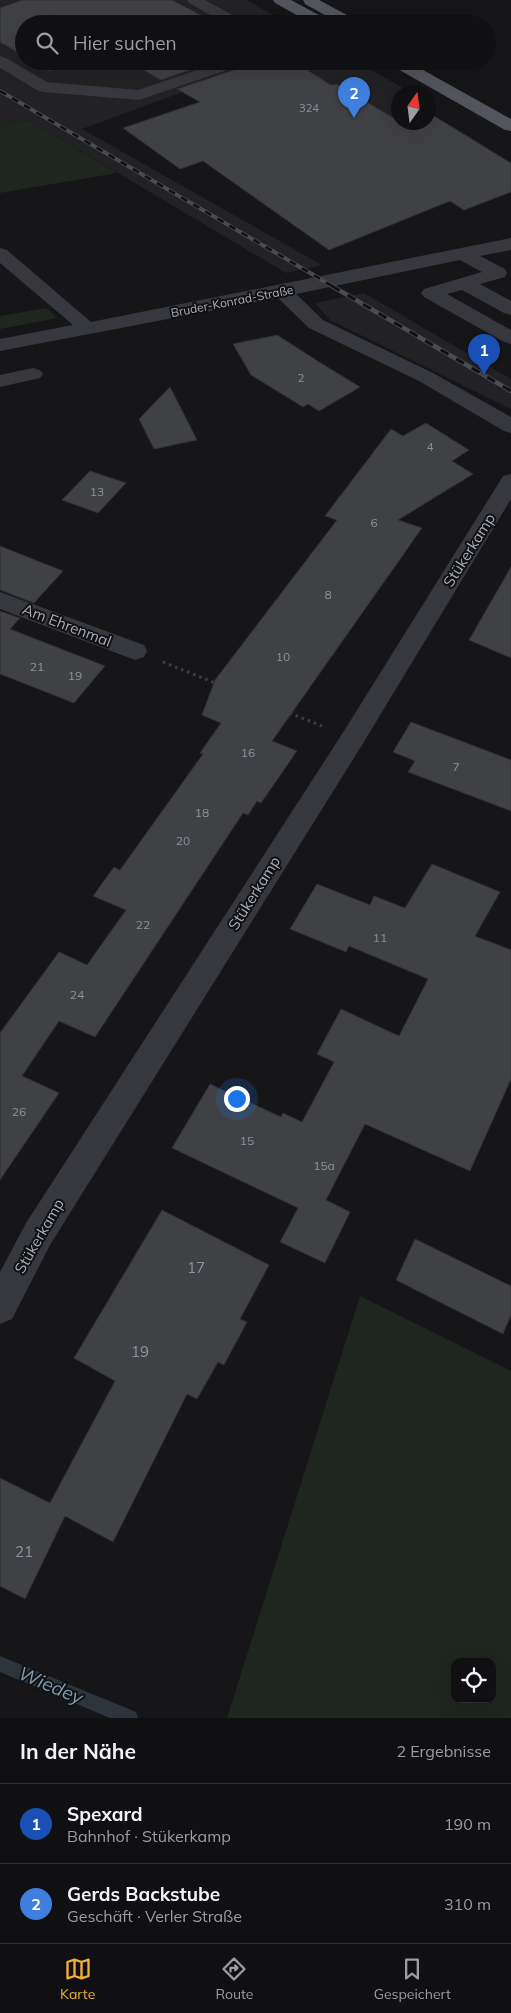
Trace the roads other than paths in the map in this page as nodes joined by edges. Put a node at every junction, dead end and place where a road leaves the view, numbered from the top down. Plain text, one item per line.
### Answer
1 (194, 0) edge
2 (280, 0) edge
3 (308, 0) edge
4 (222, 15) edge
5 (308, 15) edge
6 (336, 15) edge
7 (0, 61) edge
8 (213, 70) edge
9 (411, 70) edge
10 (440, 70) edge
11 (511, 110) edge
12 (511, 126) edge
13 (511, 232) edge
14 (511, 244) edge
15 (0, 254) edge
16 (463, 254) junction
17 (464, 283) junction
18 (282, 291) junction
19 (511, 309) edge
20 (86, 328) junction
21 (510, 338) edge
22 (0, 345) edge
23 (33, 374) dead end
24 (0, 380) edge
25 (511, 426) edge
26 (510, 484) edge
27 (0, 600) edge
28 (135, 651) road end
29 (0, 1307) edge

1 - 4 street
2 - 5 main road
3 - 6 main road
7 - 8 street
9 - 12 main road
10 - 11 main road
13 - 16 street, Bruder-Konrad-Straße
14 - 16 street, Bruder-Konrad-Straße
15 - 20 street
16 - 17 street
16 - 18 street, Bruder-Konrad-Straße
17 - 19 street
17 - 21 street
18 - 20 street, Bruder-Konrad-Straße
18 - 25 street
20 - 22 street, Bruder-Konrad-Straße
23 - 24 street
26 - 29 street, Stükerkamp
27 - 28 street, Am Ehrenmal

